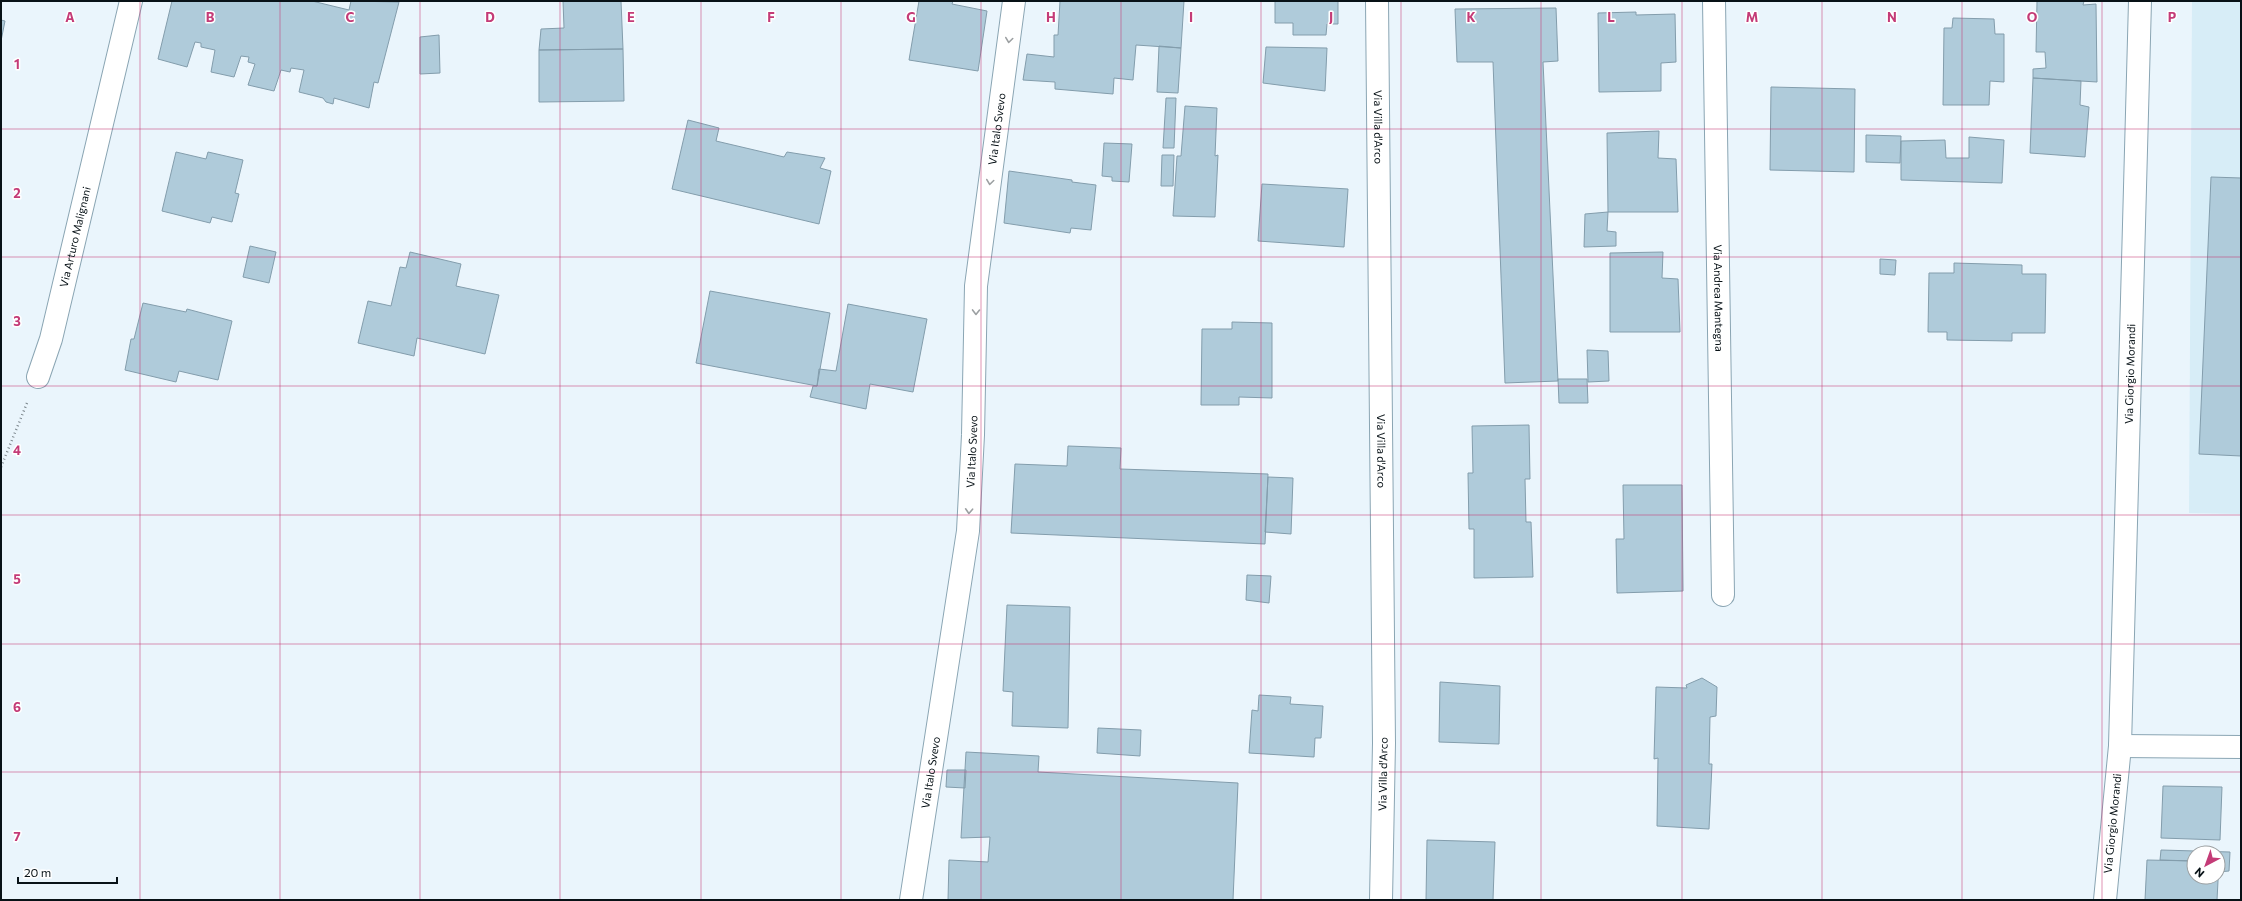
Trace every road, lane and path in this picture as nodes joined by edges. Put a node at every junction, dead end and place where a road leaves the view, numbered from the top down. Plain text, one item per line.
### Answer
1 (131, 1) edge
2 (1014, 1) edge
3 (1377, 1) edge
4 (1714, 1) edge
5 (2140, 1) edge
6 (38, 377) joint
7 (1, 467) edge
8 (1723, 596) dead end
9 (2120, 746) junction
10 (2241, 747) edge
11 (911, 900) edge
12 (1381, 900) edge
13 (2105, 900) edge

1 - 6 street, Via Arturo Malignani
2 -> 11 street, Via Italo Svevo
3 - 12 street, Via Villa d'Arco
4 - 8 street, Via Andrea Mantegna
5 - 9 street, Via Giorgio Morandi
6 - 7 path
9 - 10 street
9 - 13 street, Via Giorgio Morandi

